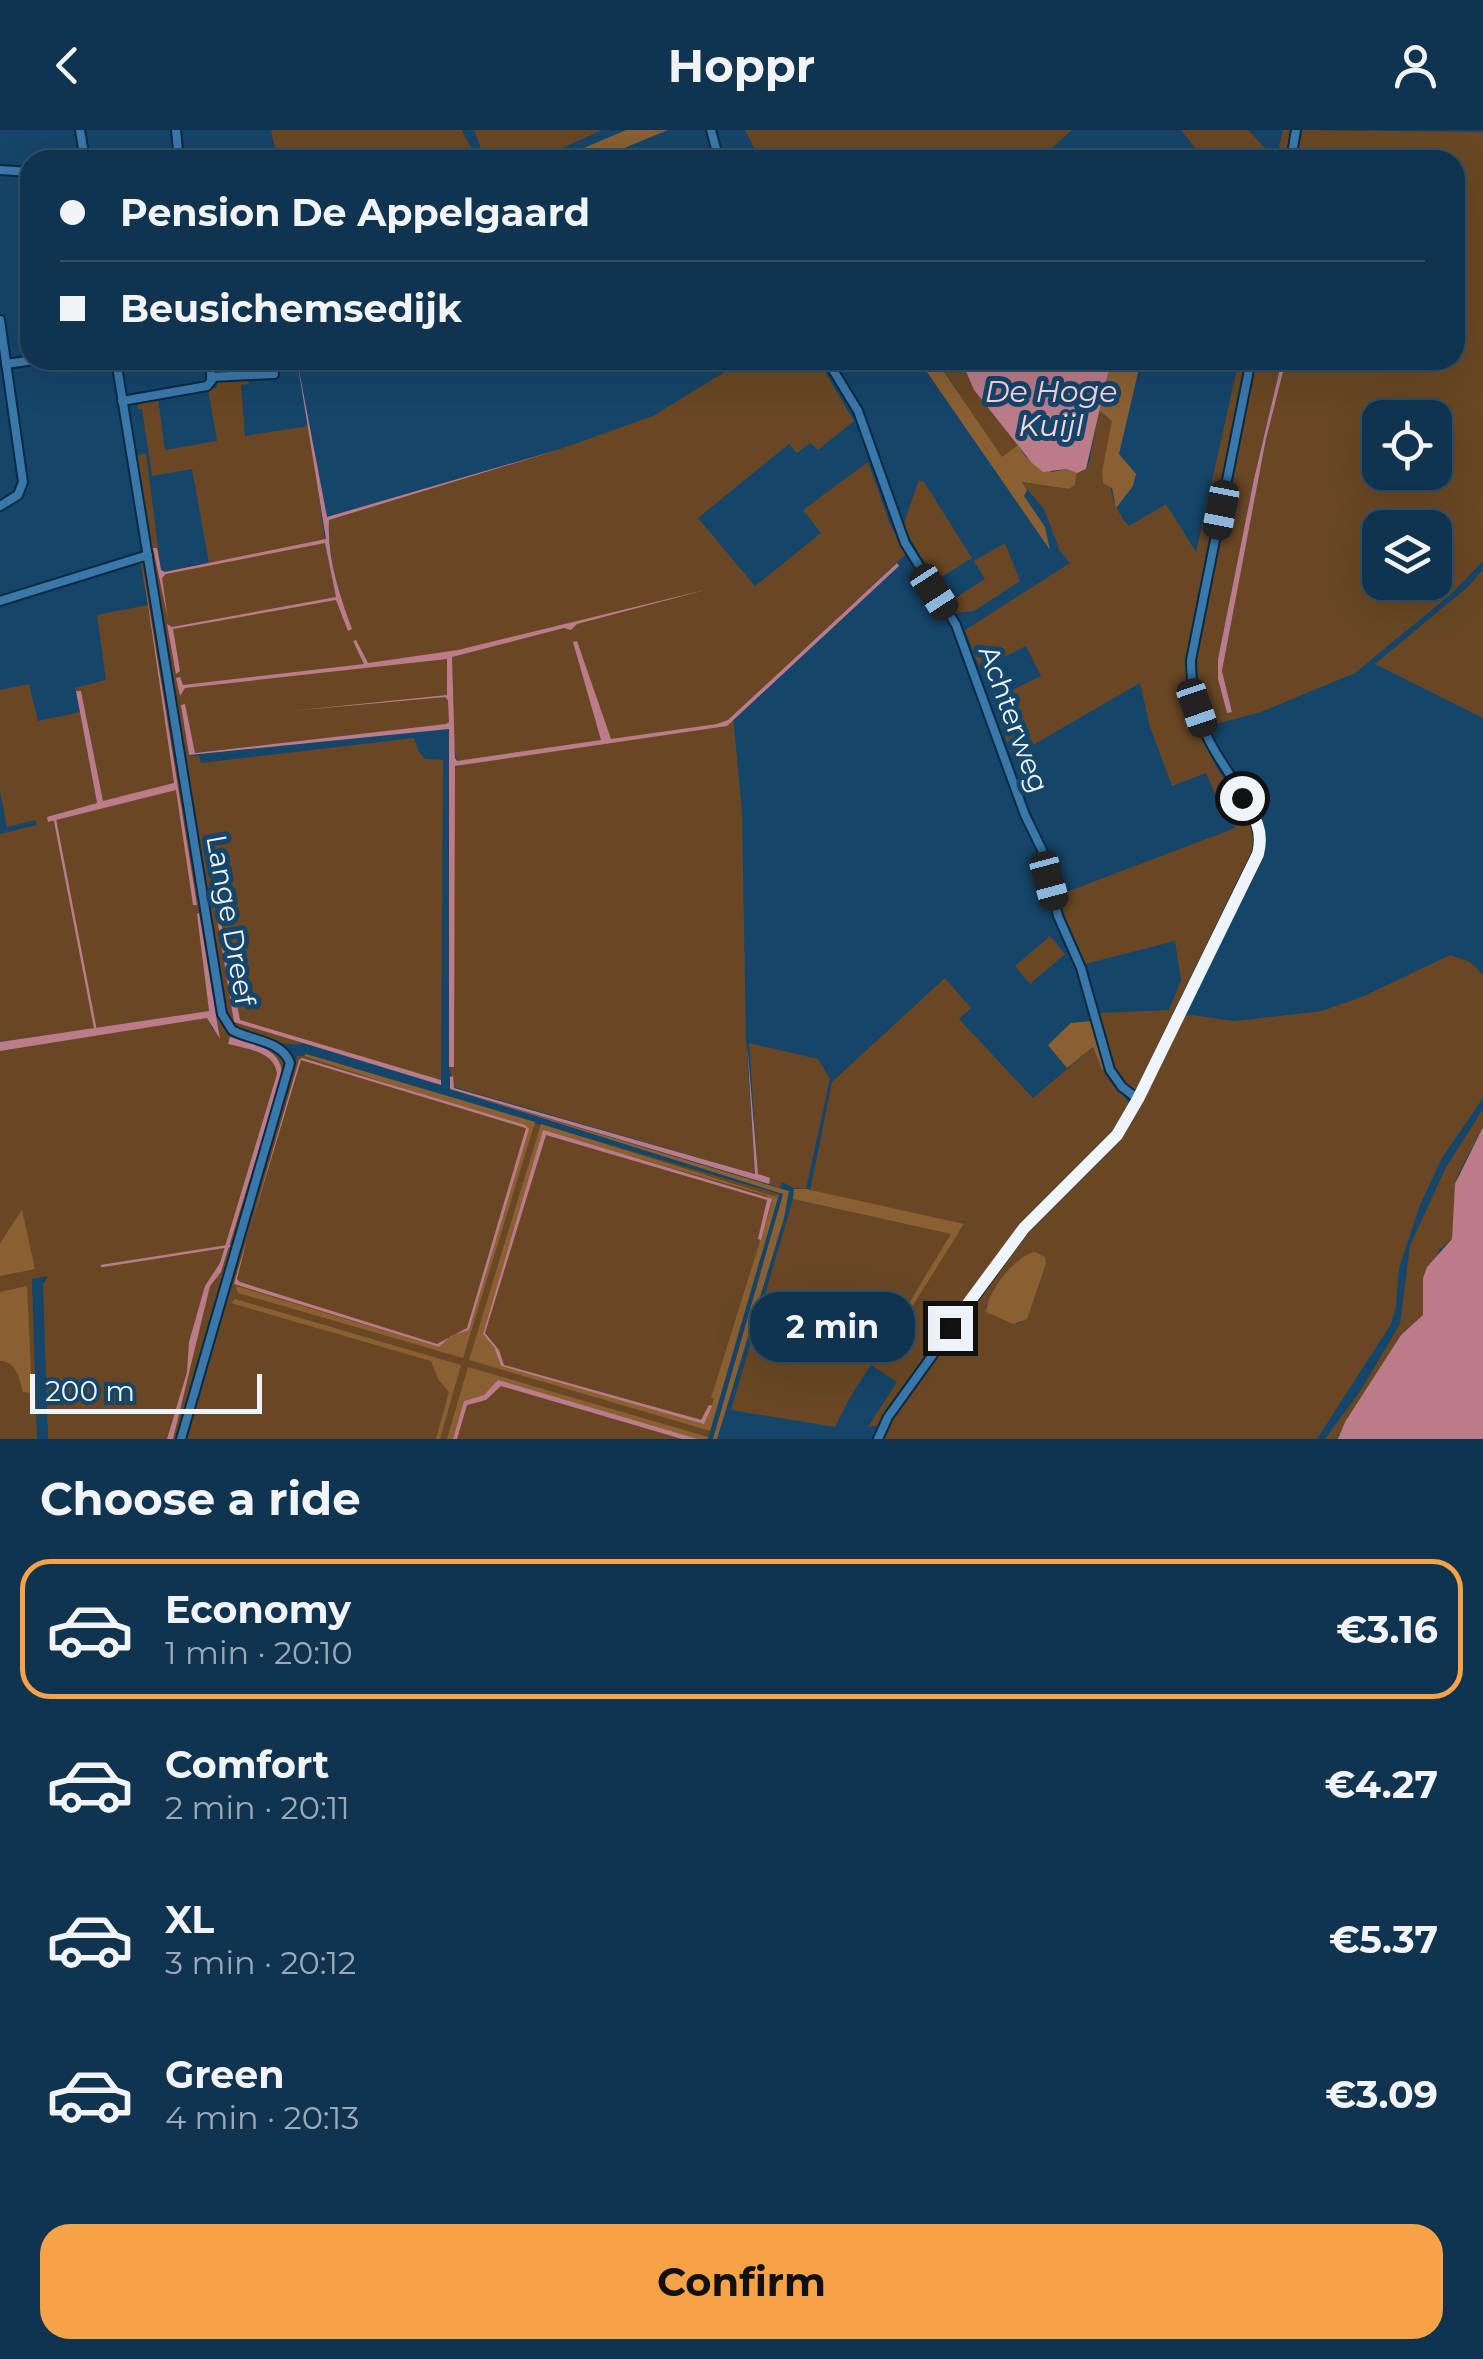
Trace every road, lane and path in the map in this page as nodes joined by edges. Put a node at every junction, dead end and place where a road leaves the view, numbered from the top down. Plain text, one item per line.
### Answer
1 (0, 320) edge
2 (20, 362) edge
3 (6, 364) junction
4 (117, 370) edge
5 (210, 370) edge
6 (833, 370) edge
7 (1249, 370) edge
8 (274, 374) dead end
9 (211, 377) junction
10 (122, 401) junction
11 (0, 506) edge
12 (148, 555) junction
13 (0, 601) edge
14 (1138, 1099) junction
15 (181, 1439) edge
16 (878, 1439) edge

1 - 3 street
2 - 3 street
3 - 11 street
4 - 10 street, Lange Dreef
5 - 9 street
6 - 14 street, Achterweg
7 - 14 street
8 - 9 street
9 - 10 street
10 - 12 street, Lange Dreef
12 - 13 street
12 - 15 street, Lange Dreef
14 - 16 street

